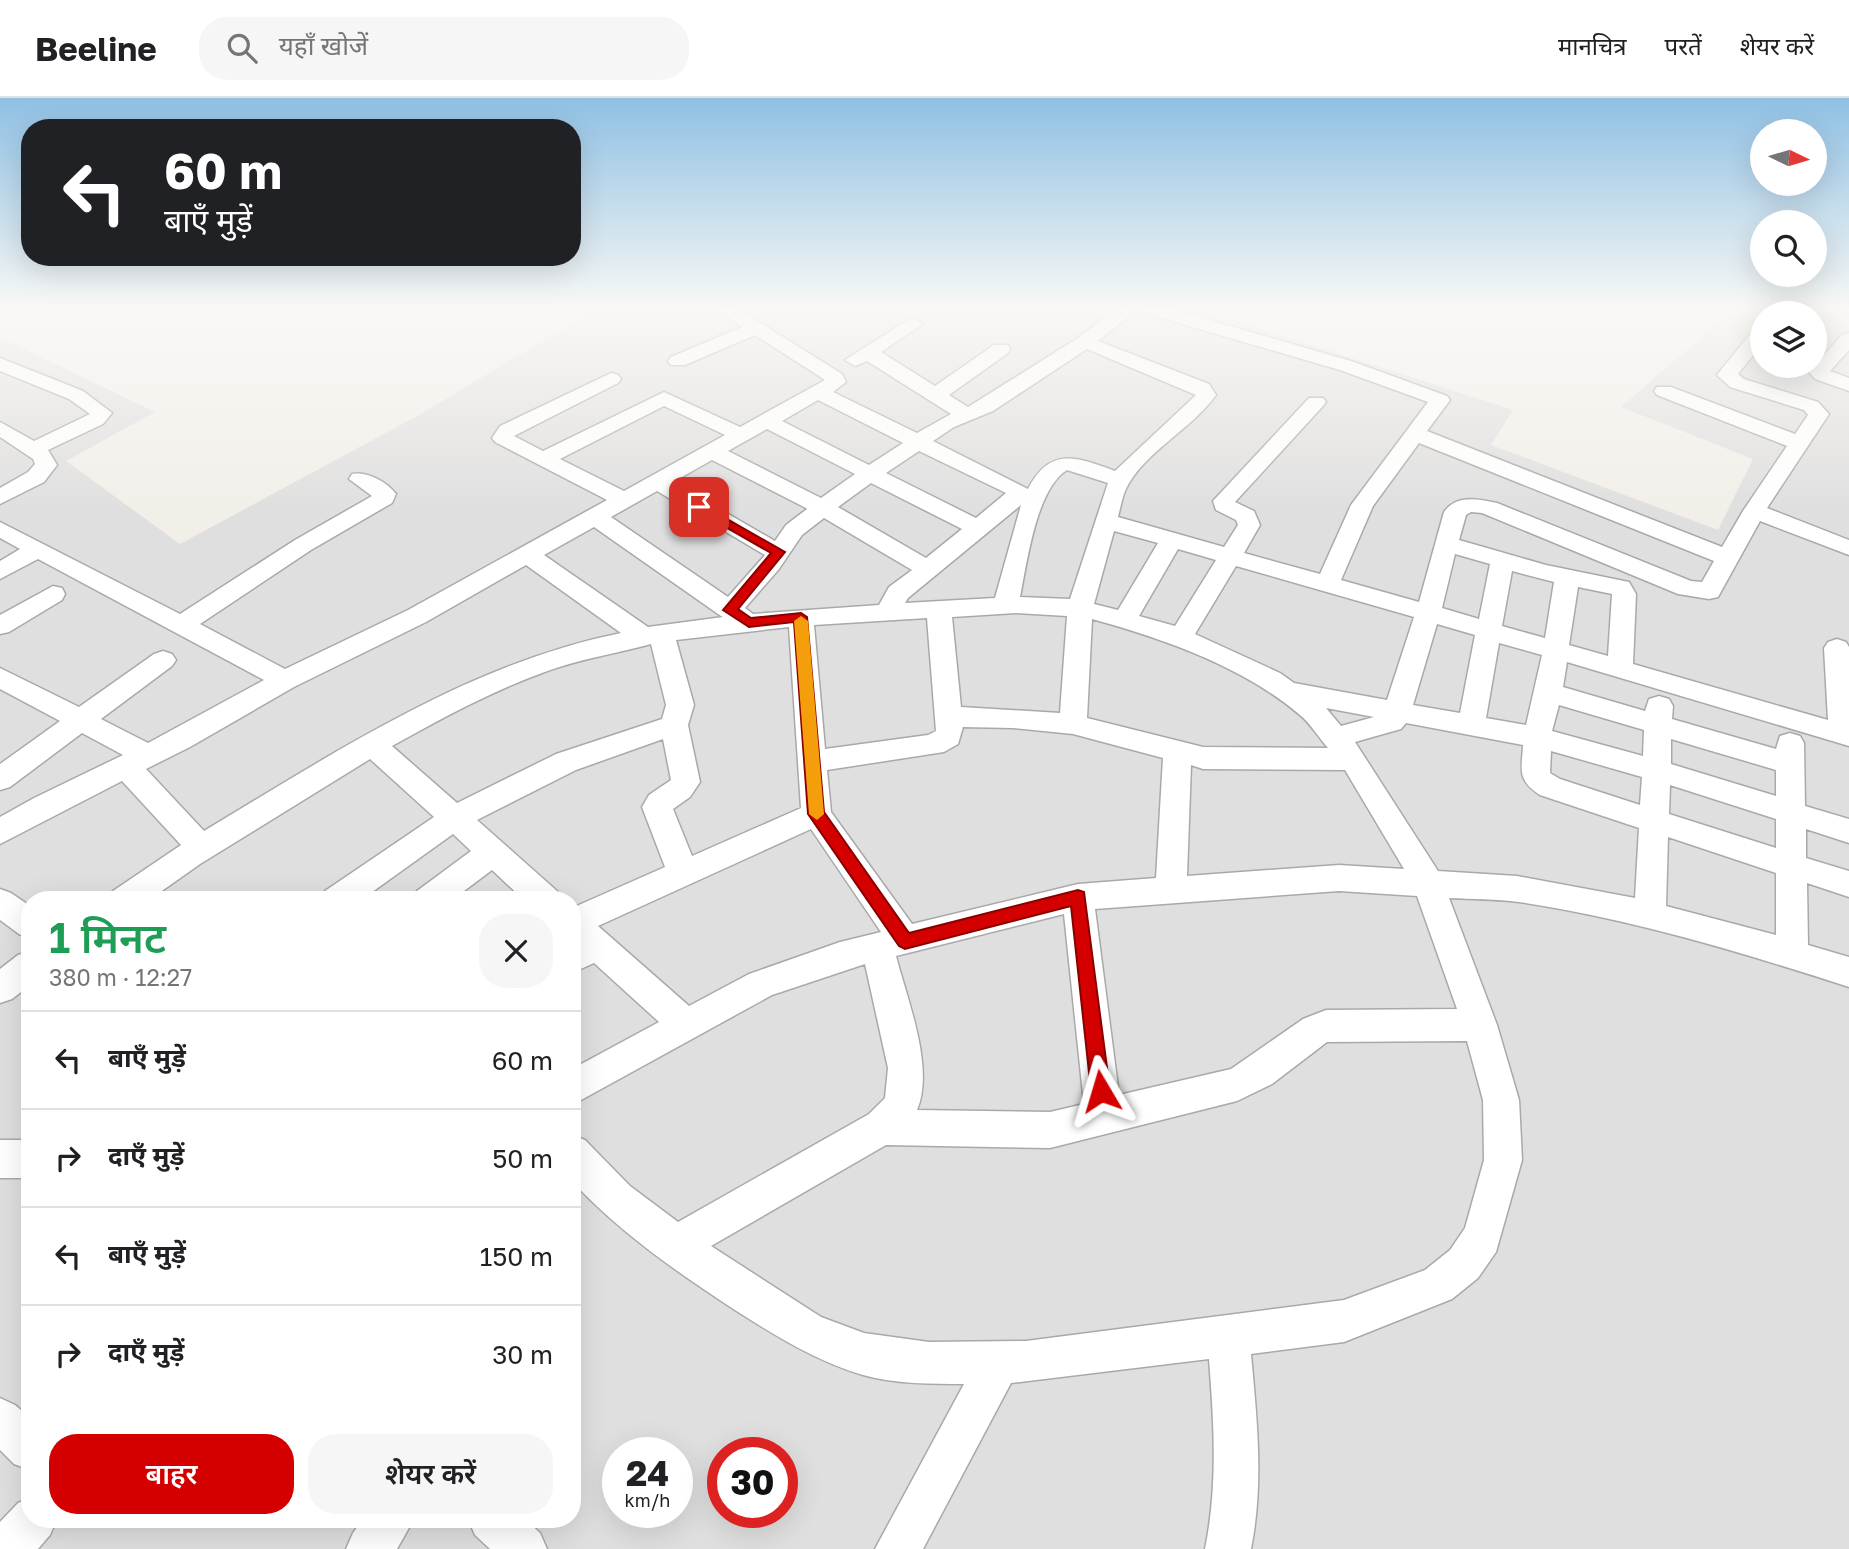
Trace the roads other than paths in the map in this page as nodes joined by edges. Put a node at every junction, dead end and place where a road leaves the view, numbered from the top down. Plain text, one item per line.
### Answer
1 (29, 376) edge
2 (815, 376) edge
3 (836, 376) edge
4 (905, 376) edge
5 (964, 376) edge
6 (1034, 376) edge
7 (1168, 376) edge
8 (1375, 376) edge
9 (1728, 376) edge
10 (1824, 376) edge
11 (611, 379) dead end
12 (825, 384) junction
13 (1849, 385) edge
14 (1664, 391) dead end
15 (936, 395) junction
16 (1316, 402) dead end
17 (967, 415) junction
18 (768, 422) junction
19 (0, 428) edge
20 (1415, 434) junction
21 (743, 436) junction
22 (1799, 443) junction
23 (917, 444) junction
24 (33, 450) junction
25 (713, 452) junction
26 (543, 459) junction
27 (870, 474) junction
28 (360, 480) dead end
29 (1119, 480) junction
30 (658, 483) junction
31 (1029, 490) junction
32 (0, 497) edge
33 (626, 501) junction
34 (823, 508) junction
35 (1754, 510) junction
36 (597, 517) junction
37 (1105, 522) junction
38 (978, 528) junction
39 (0, 529) edge
40 (1541, 529) junction
41 (1172, 540) junction
42 (1446, 544) junction
43 (1849, 548) edge
44 (37, 549) junction
45 (778, 552) junction
46 (528, 555) junction
47 (1232, 556) junction
48 (1728, 558) junction
49 (1507, 562) junction
50 (928, 569) junction
51 (0, 571) edge
52 (1567, 577) junction
53 (1328, 583) junction
54 (52, 594) dead end
55 (1006, 606) junction
56 (939, 608) junction
57 (1080, 608) junction
58 (888, 612) junction
59 (1429, 613) junction
60 (739, 616) junction
61 (801, 617) junction
62 (1125, 619) junction
63 (183, 624) junction
64 (0, 626) edge
65 (1490, 633) junction
66 (652, 635) junction
67 (1181, 637) junction
68 (1837, 648) dead end
69 (1555, 652) junction
70 (163, 660) dead end
71 (1620, 669) junction
72 (0, 677) edge
73 (285, 680) junction
74 (1660, 681) junction
75 (1287, 692) junction
76 (1549, 692) junction
77 (1398, 712) junction
78 (949, 717) junction
79 (82, 719) junction
80 (1790, 719) junction
81 (1658, 722) junction
82 (1073, 724) junction
83 (674, 725) junction
84 (1471, 726) junction
85 (1845, 734) edge
86 (1335, 737) junction
87 (1536, 737) junction
88 (372, 744) junction
89 (1177, 752) junction
90 (1353, 759) junction
91 (137, 761) junction
92 (811, 762) junction
93 (1791, 764) junction
94 (1656, 771) junction
95 (0, 779) edge
96 (1791, 812) junction
97 (816, 814) junction
98 (454, 818) junction
99 (1654, 819) junction
100 (1849, 831) edge
101 (0, 832) edge
102 (201, 848) junction
103 (493, 852) junction
104 (1791, 866) junction
105 (683, 873) junction
106 (1428, 882) junction
107 (1849, 884) edge
108 (1171, 889) junction
109 (137, 891) edge
110 (348, 891) edge
111 (440, 891) edge
112 (536, 891) edge
113 (1078, 897) junction
114 (0, 902) edge
115 (1650, 915) junction
116 (21, 917) edge
117 (581, 919) edge
118 (891, 944) junction
119 (585, 953) edge
120 (1792, 954) junction
121 (21, 972) edge
122 (1849, 972) edge
123 (0, 988) edge
124 (686, 1025) junction
125 (1479, 1025) junction
126 (581, 1083) edge
127 (1104, 1118) junction
128 (882, 1127) junction
129 (0, 1159) edge
130 (21, 1159) edge
131 (581, 1162) edge
132 (676, 1245) junction
133 (1228, 1334) junction
134 (999, 1362) junction
135 (0, 1420) edge
136 (21, 1440) edge
137 (26, 1528) edge
138 (384, 1528) edge
139 (501, 1528) edge
140 (1230, 1548) edge
141 (6, 1549) edge
142 (369, 1549) edge
143 (524, 1549) edge
144 (898, 1549) edge

1 - 24 street
2 - 12 street
3 - 12 street
4 - 15 street
5 - 15 street
6 - 17 street
7 - 29 street
8 - 20 street
9 - 22 street
10 - 13 street
11 - 26 street
12 - 18 street
12 - 23 street
14 - 22 street
15 - 17 street
16 - 47 street
17 - 23 street
18 - 21 street
18 - 27 street
19 - 24 street
20 - 48 street
20 - 53 street
21 - 25 street
21 - 26 street
22 - 35 street
23 - 27 street
23 - 31 street
24 - 32 street
25 - 30 street
25 - 34 street
26 - 33 street
27 - 34 street
27 - 38 street
28 - 63 street
29 - 31 street
29 - 37 street
30 - 33 street
30 - 45 street
31 - 38 street
31 - 55 street
33 - 36 street
34 - 45 street
34 - 50 street
35 - 43 street
35 - 48 street
36 - 46 street
36 - 60 street
37 - 41 street
37 - 57 street
38 - 50 street
39 - 44 street
40 - 42 street
40 - 48 street
40 - 49 street
41 - 47 street
41 - 62 street
42 - 49 street
42 - 59 street
44 - 51 street
44 - 63 street
45 - 60 street
46 - 66 street
46 - 73 street
47 - 53 street
47 - 67 street
49 - 52 street
49 - 65 street
50 - 58 street
52 - 69 street
52 - 71 street
53 - 59 street
54 - 64 street
55 - 56 street
55 - 57 street
56 - 58 street
56 - 78 street
57 - 62 street
57 - 82 street
58 - 61 street
59 - 65 street
59 - 77 street
60 - 61 street
60 - 66 street
61 - 92 street
62 - 67 street
63 - 73 street
65 - 69 street
65 - 84 street
66 - 83 street
66 - 88 street
67 - 75 street
68 - 85 street
69 - 71 street
69 - 76 street
70 - 79 street
71 - 74 street
72 - 79 street
73 - 91 street
74 - 80 street
74 - 81 street
75 - 77 street
75 - 86 street
76 - 81 street
76 - 87 street
77 - 84 street
77 - 86 street
78 - 82 street
78 - 92 street
79 - 91 street
79 - 95 street
80 - 85 street
80 - 93 street
81 - 93 street
81 - 94 street
82 - 89 street
83 - 98 street
83 - 105 street
84 - 87 street
86 - 90 street
87 - 94 street
87 - 99 street
88 - 98 street
88 - 102 street
89 - 90 street
89 - 108 street
90 - 106 street
91 - 101 street
91 - 102 street
92 - 97 street
93 - 96 street
94 - 96 street
94 - 99 street
96 - 100 street
96 - 104 street
97 - 105 street
97 - 118 street
98 - 103 street
98 - 110 street
99 - 104 street
99 - 115 street
102 - 109 street
103 - 111 street
103 - 112 street
104 - 107 street
104 - 120 street
105 - 117 street
106 - 108 street
106 - 115 street
106 - 125 street
108 - 113 street
113 - 118 street
113 - 127 street
114 - 116 street
115 - 120 street
118 - 124 street
118 - 128 street
119 - 124 street
120 - 122 street
121 - 123 street
124 - 126 street
125 - 127 street
125 - 133 street
127 - 128 street
128 - 132 street
129 - 130 street
131 - 132 street
132 - 134 street
133 - 134 street
133 - 140 street
134 - 144 street
135 - 136 street
137 - 141 street
138 - 142 street
139 - 143 street

